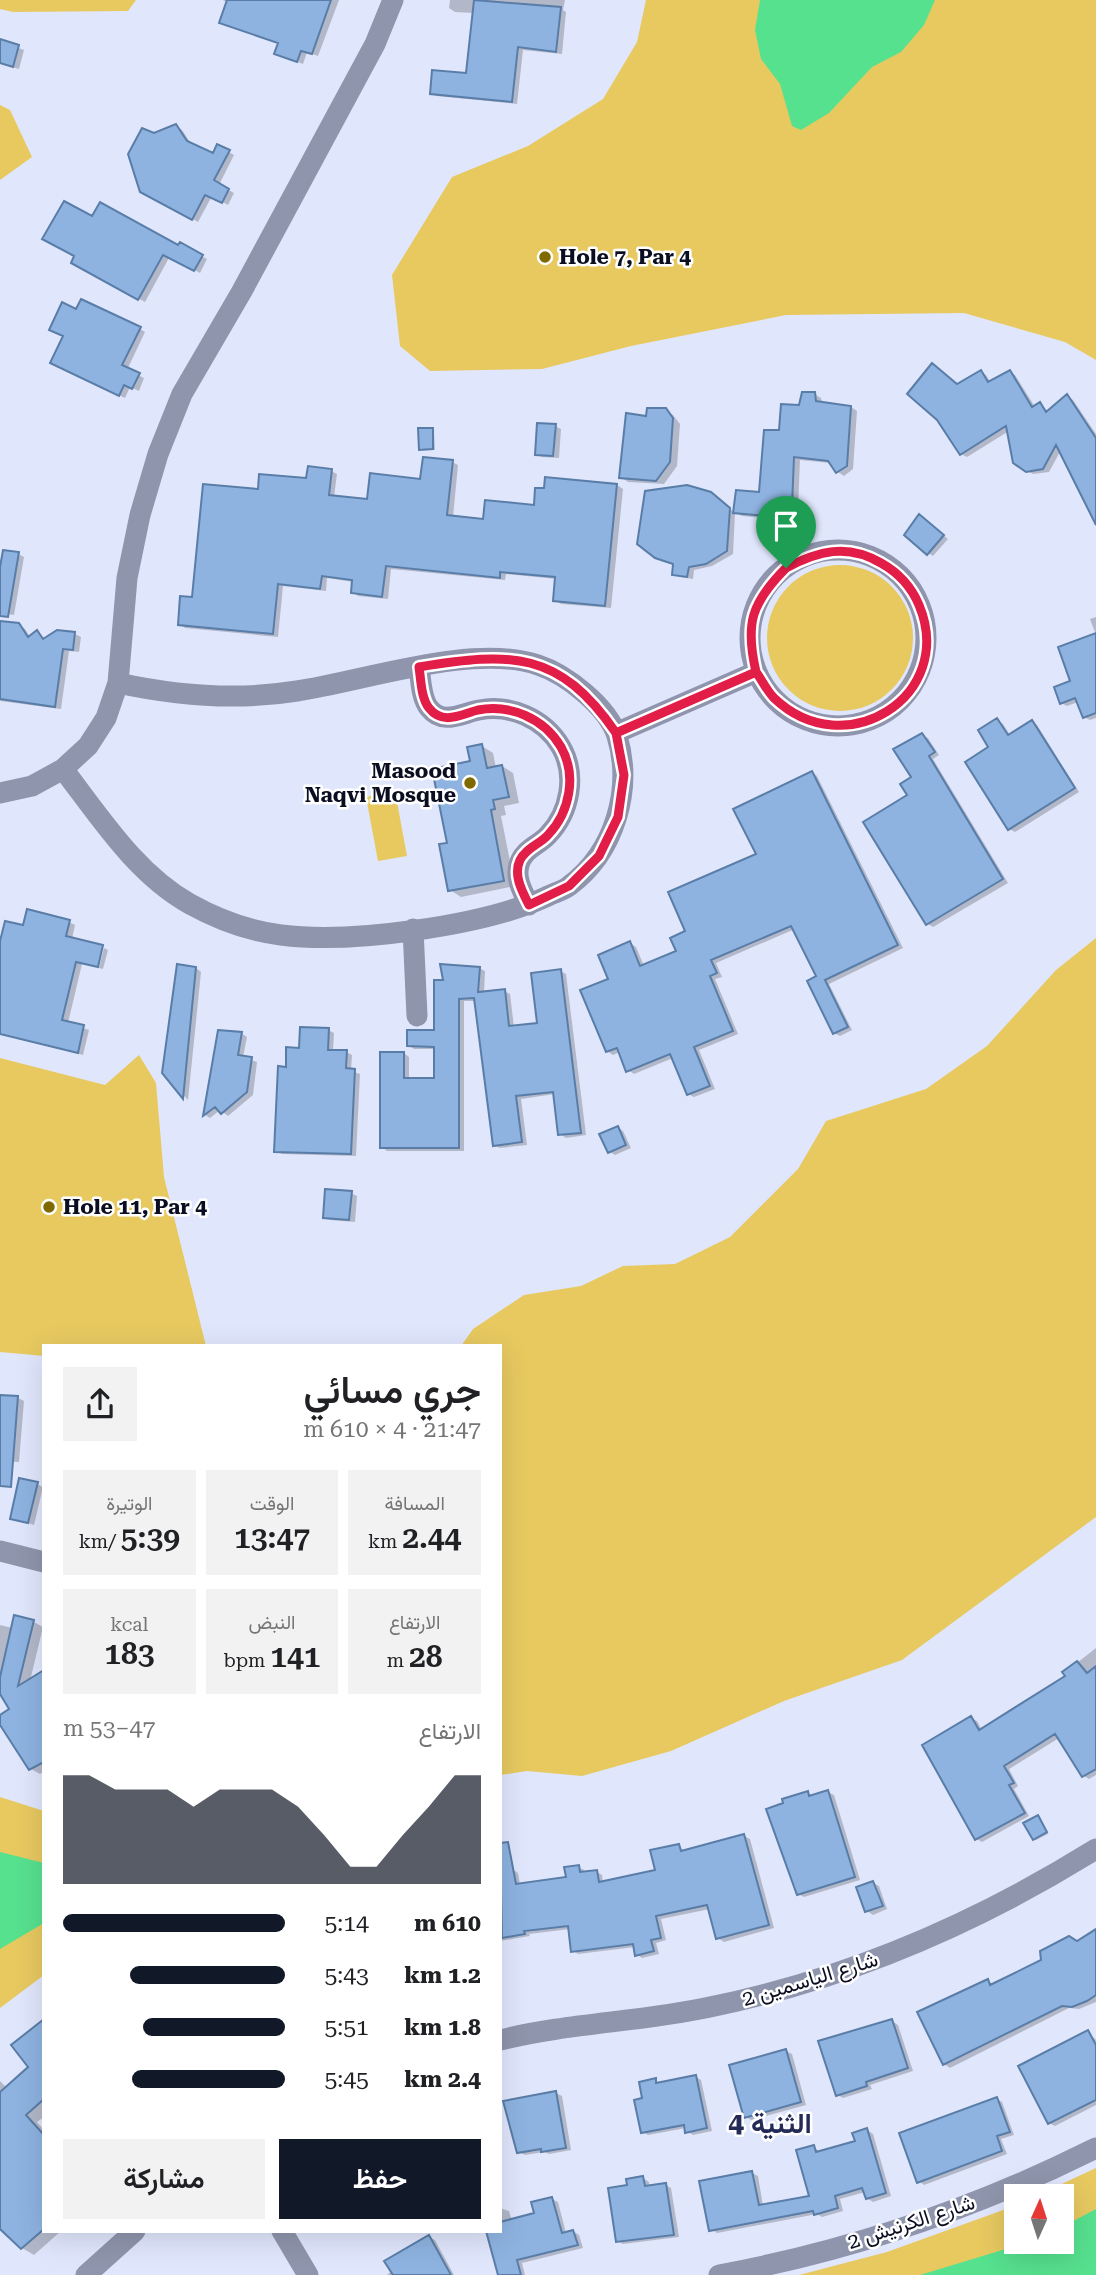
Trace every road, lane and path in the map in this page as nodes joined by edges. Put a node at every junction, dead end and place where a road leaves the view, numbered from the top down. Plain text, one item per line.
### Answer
1 (393, 0) edge
2 (419, 667) junction
3 (756, 672) junction
4 (118, 682) junction
5 (616, 733) junction
6 (63, 769) junction
7 (0, 793) edge
8 (529, 905) junction
9 (413, 929) junction
10 (416, 1016) dead end
11 (0, 1552) edge
12 (42, 1562) edge
13 (1096, 1849) edge
14 (502, 2040) edge
15 (1096, 2148) edge
16 (133, 2233) edge
17 (283, 2233) edge
18 (86, 2275) edge
19 (308, 2275) edge
20 (719, 2275) edge

1 - 4 street
2 - 4 street
2 - 5 street
2 - 8 street
3 - 3 street
3 - 5 street
4 - 6 street
5 - 8 street
6 - 7 street
6 - 9 street
8 - 9 street
9 - 10 street
11 - 12 street
13 - 14 street, شارع الياسمين 2
15 - 20 street, شارع الكرنيش 2
16 - 18 street
17 - 19 street

